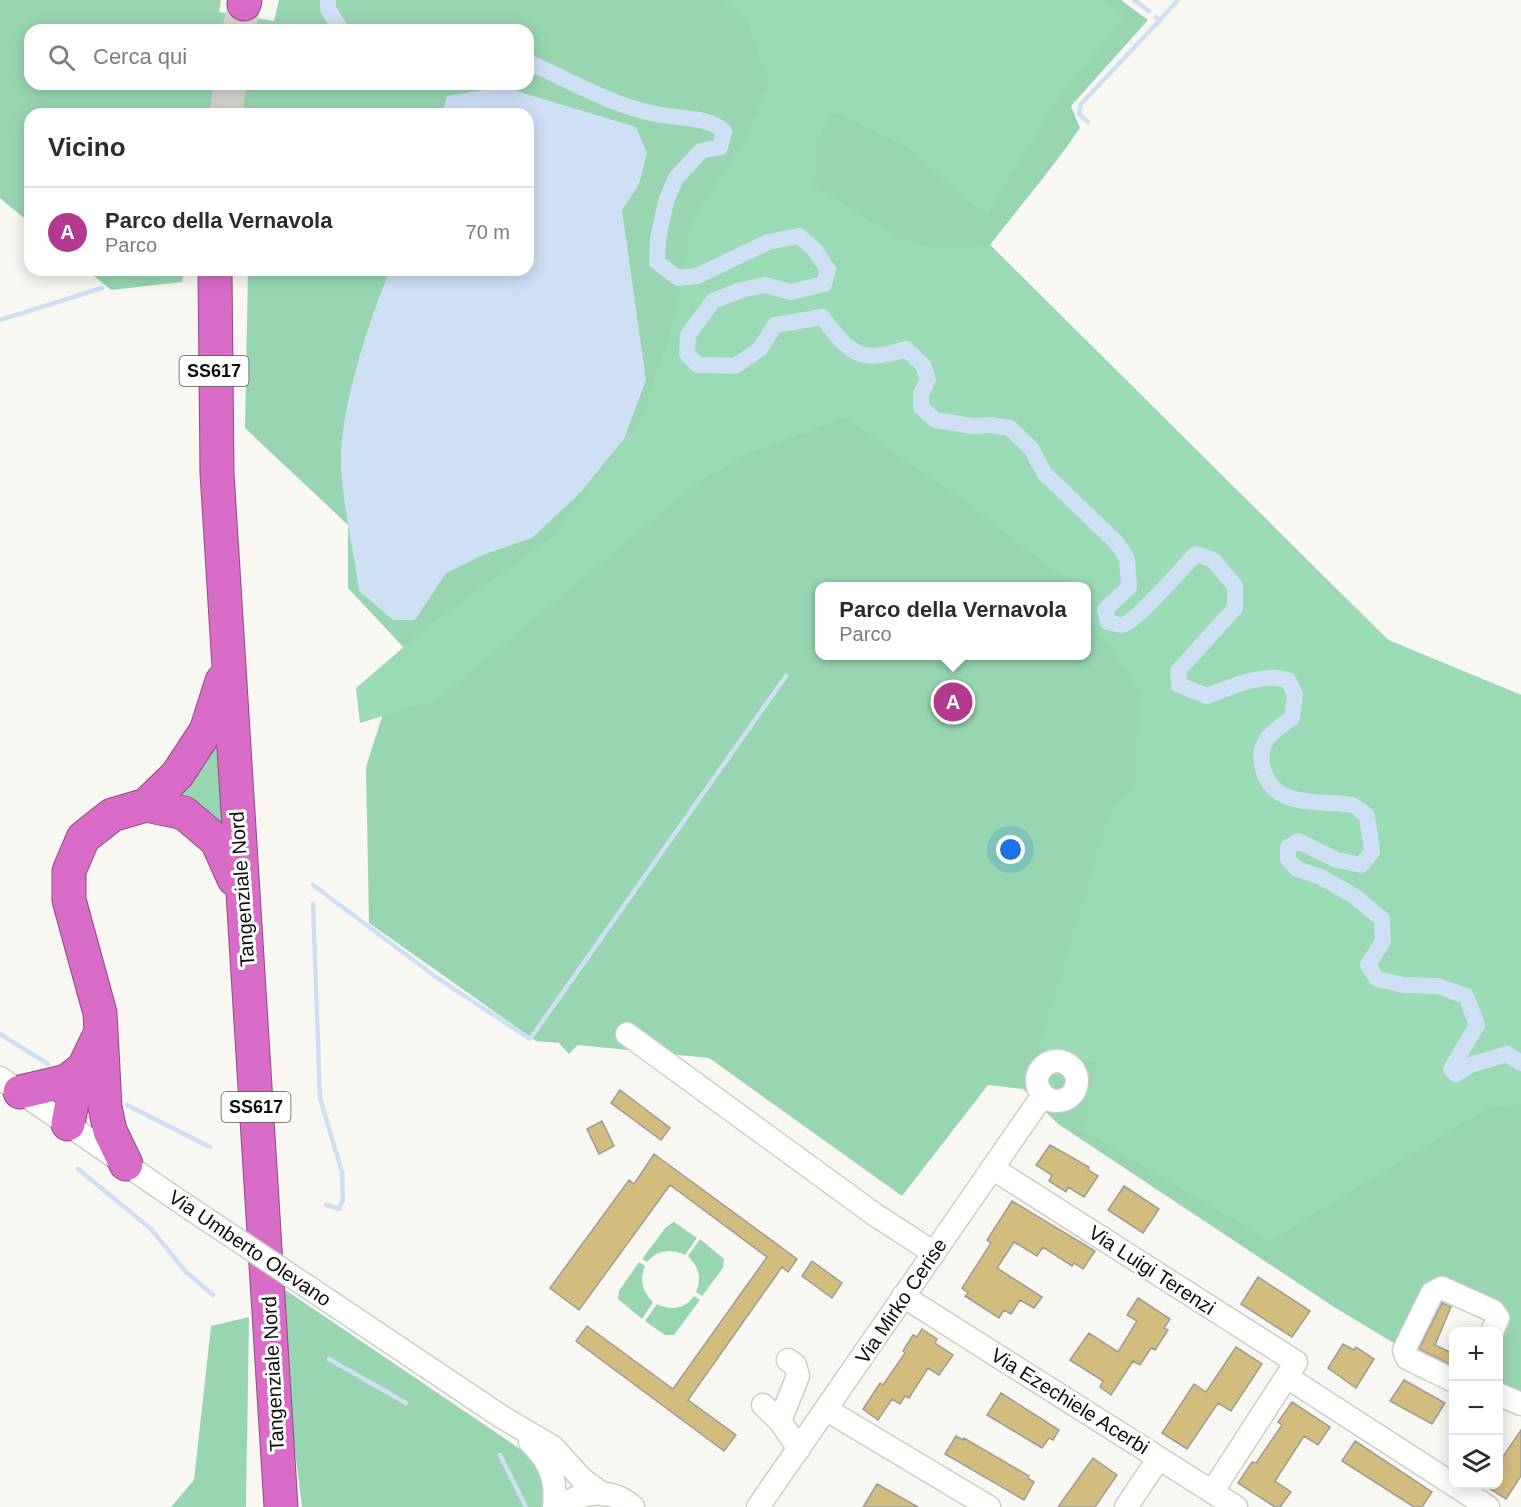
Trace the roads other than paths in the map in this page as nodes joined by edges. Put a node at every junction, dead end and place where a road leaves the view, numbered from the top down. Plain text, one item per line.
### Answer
1 (215, 276) edge
2 (228, 662) junction
3 (146, 805) junction
4 (243, 899) junction
5 (627, 1034) dead end
6 (95, 1074) junction
7 (10, 1085) edge
8 (1043, 1095) dead end
9 (68, 1124) junction
10 (126, 1164) junction
11 (992, 1168) junction
12 (934, 1253) junction
13 (903, 1296) junction
14 (1494, 1327) edge
15 (788, 1360) dead end
16 (1287, 1377) junction
17 (1449, 1379) edge
18 (1503, 1396) edge
19 (1521, 1404) edge
20 (763, 1405) dead end
21 (827, 1410) junction
22 (502, 1417) junction
23 (780, 1421) junction
24 (799, 1449) junction
25 (1160, 1458) junction
26 (1212, 1492) junction
27 (601, 1493) junction
28 (281, 1507) edge
29 (554, 1507) edge
30 (562, 1507) edge
31 (633, 1507) edge
32 (758, 1507) edge
33 (989, 1507) edge
34 (1126, 1507) edge
35 (1236, 1507) edge
36 (1488, 1507) edge

1 - 2 highway, Tangenziale Nord / SS617
2 - 3 highway
2 - 4 highway, Tangenziale Nord / SS617
3 - 4 highway
3 - 6 highway
4 - 28 highway, Tangenziale Nord / SS617
5 - 12 street
6 - 7 highway
6 - 9 highway
6 - 10 highway
7 - 9 street, Via Umberto Olevano
8 - 11 street, Via Mirko Cerise
9 - 10 street, Via Umberto Olevano
10 - 22 street, Via Umberto Olevano, bridge
11 - 12 street, Via Mirko Cerise
11 - 16 street, Via Luigi Terenzi
12 - 13 street, Via Mirko Cerise
13 - 21 street, Via Mirko Cerise
13 - 25 street, Via Ezechiele Acerbi
14 - 17 street
15 - 23 street
16 - 26 street
16 - 36 street
18 - 19 street
20 - 23 street
21 - 24 street, Via Mirko Cerise
21 - 33 street
22 - 27 street, Via Umberto Olevano
22 - 29 street, Via Umberto Olevano
23 - 24 street
24 - 32 street, Via Mirko Cerise
25 - 26 street, Via Ezechiele Acerbi
25 - 34 street
26 - 35 street, Via Ezechiele Acerbi
27 - 30 street
27 - 31 street, Via Umberto Olevano

